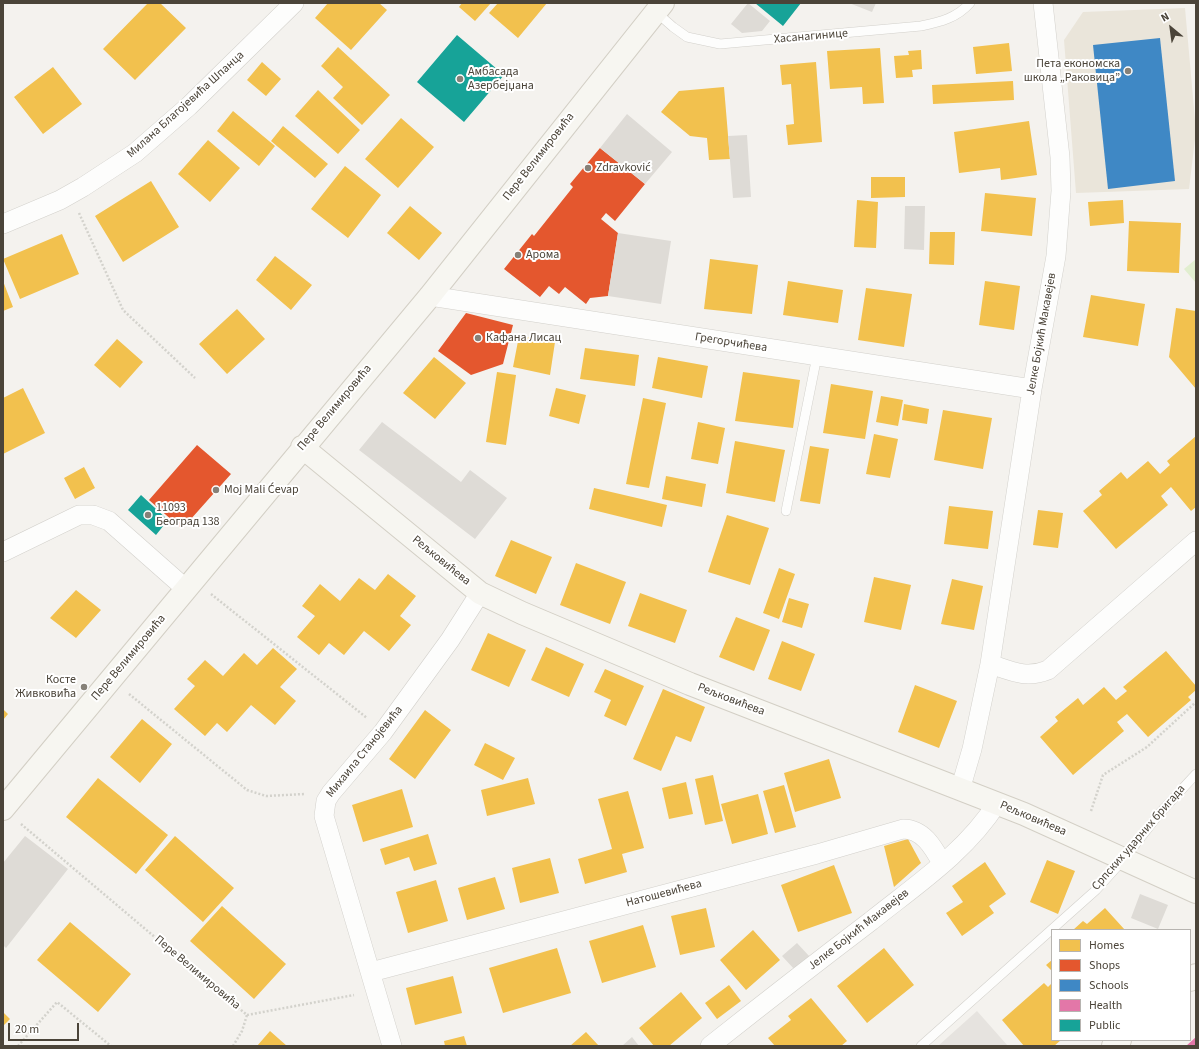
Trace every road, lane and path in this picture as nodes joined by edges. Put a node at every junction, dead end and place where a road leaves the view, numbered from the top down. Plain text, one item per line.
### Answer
1 (294, 3) edge
2 (970, 3) edge
3 (1043, 3) edge
4 (656, 6) edge
5 (71, 194) junction
6 (3, 224) edge
7 (430, 296) junction
8 (817, 356) junction
9 (195, 378) dead end
10 (1032, 389) junction
11 (302, 447) junction
12 (786, 512) dead end
13 (1196, 541) edge
14 (3, 552) edge
15 (189, 585) junction
16 (480, 593) junction
17 (990, 664) junction
18 (127, 692) dead end
19 (1196, 702) edge
20 (383, 732) junction
21 (1196, 774) edge
22 (960, 790) junction
23 (331, 792) junction
24 (997, 803) junction
25 (1091, 811) dead end
26 (10, 815) edge
27 (1124, 859) junction
28 (942, 863) junction
29 (1196, 892) edge
30 (1052, 929) edge
31 (1051, 930) edge
32 (371, 972) junction
33 (376, 991) junction
34 (247, 1015) junction
35 (18, 1046) edge
36 (111, 1046) edge
37 (233, 1046) edge
38 (392, 1046) edge
39 (710, 1046) edge
40 (921, 1046) edge

1 - 5 street, Милана Благојевића Шпанца
2 - 4 lane, Хасанагинице
3 - 10 street, Јелке Бојкић Макавејев
4 - 7 street, Пере Велимировића
5 - 6 street, Милана Благојевића Шпанца
5 - 9 path
7 - 8 street, Грегорчићева
7 - 11 street, Пере Велимировића
8 - 10 street, Грегорчићева
8 - 12 lane
10 - 17 street, Јелке Бојкић Макавејев
11 - 15 street, Пере Велимировића
11 - 16 street, Рељковићева
13 - 17 street
14 - 15 street
15 - 20 path
15 - 26 street, Пере Велимировића
16 - 20 street, Михаила Станојевића
16 - 22 street, Рељковићева
17 - 22 street, Јелке Бојкић Макавејев
18 - 23 path
19 - 25 path
20 - 23 street, Михаила Станојевића
21 - 27 lane, Српских ударних бригада
22 - 24 street, Рељковићева
23 - 32 street, Михаила Станојевића
24 - 27 street, Рељковићева
24 - 28 street, Јелке Бојкић Макавејев
26 - 34 path, Пере Велимировића
27 - 29 street, Рељковићева
27 - 30 lane, Српских ударних бригада
28 - 32 street, Натошевићева
28 - 39 street, Јелке Бојкић Макавејев
31 - 40 lane, Српских ударних бригада
32 - 33 street, Михаила Станојевића
33 - 34 path
33 - 38 street, Михаила Станојевића
34 - 37 path, Пере Велимировића
35 - 36 path

